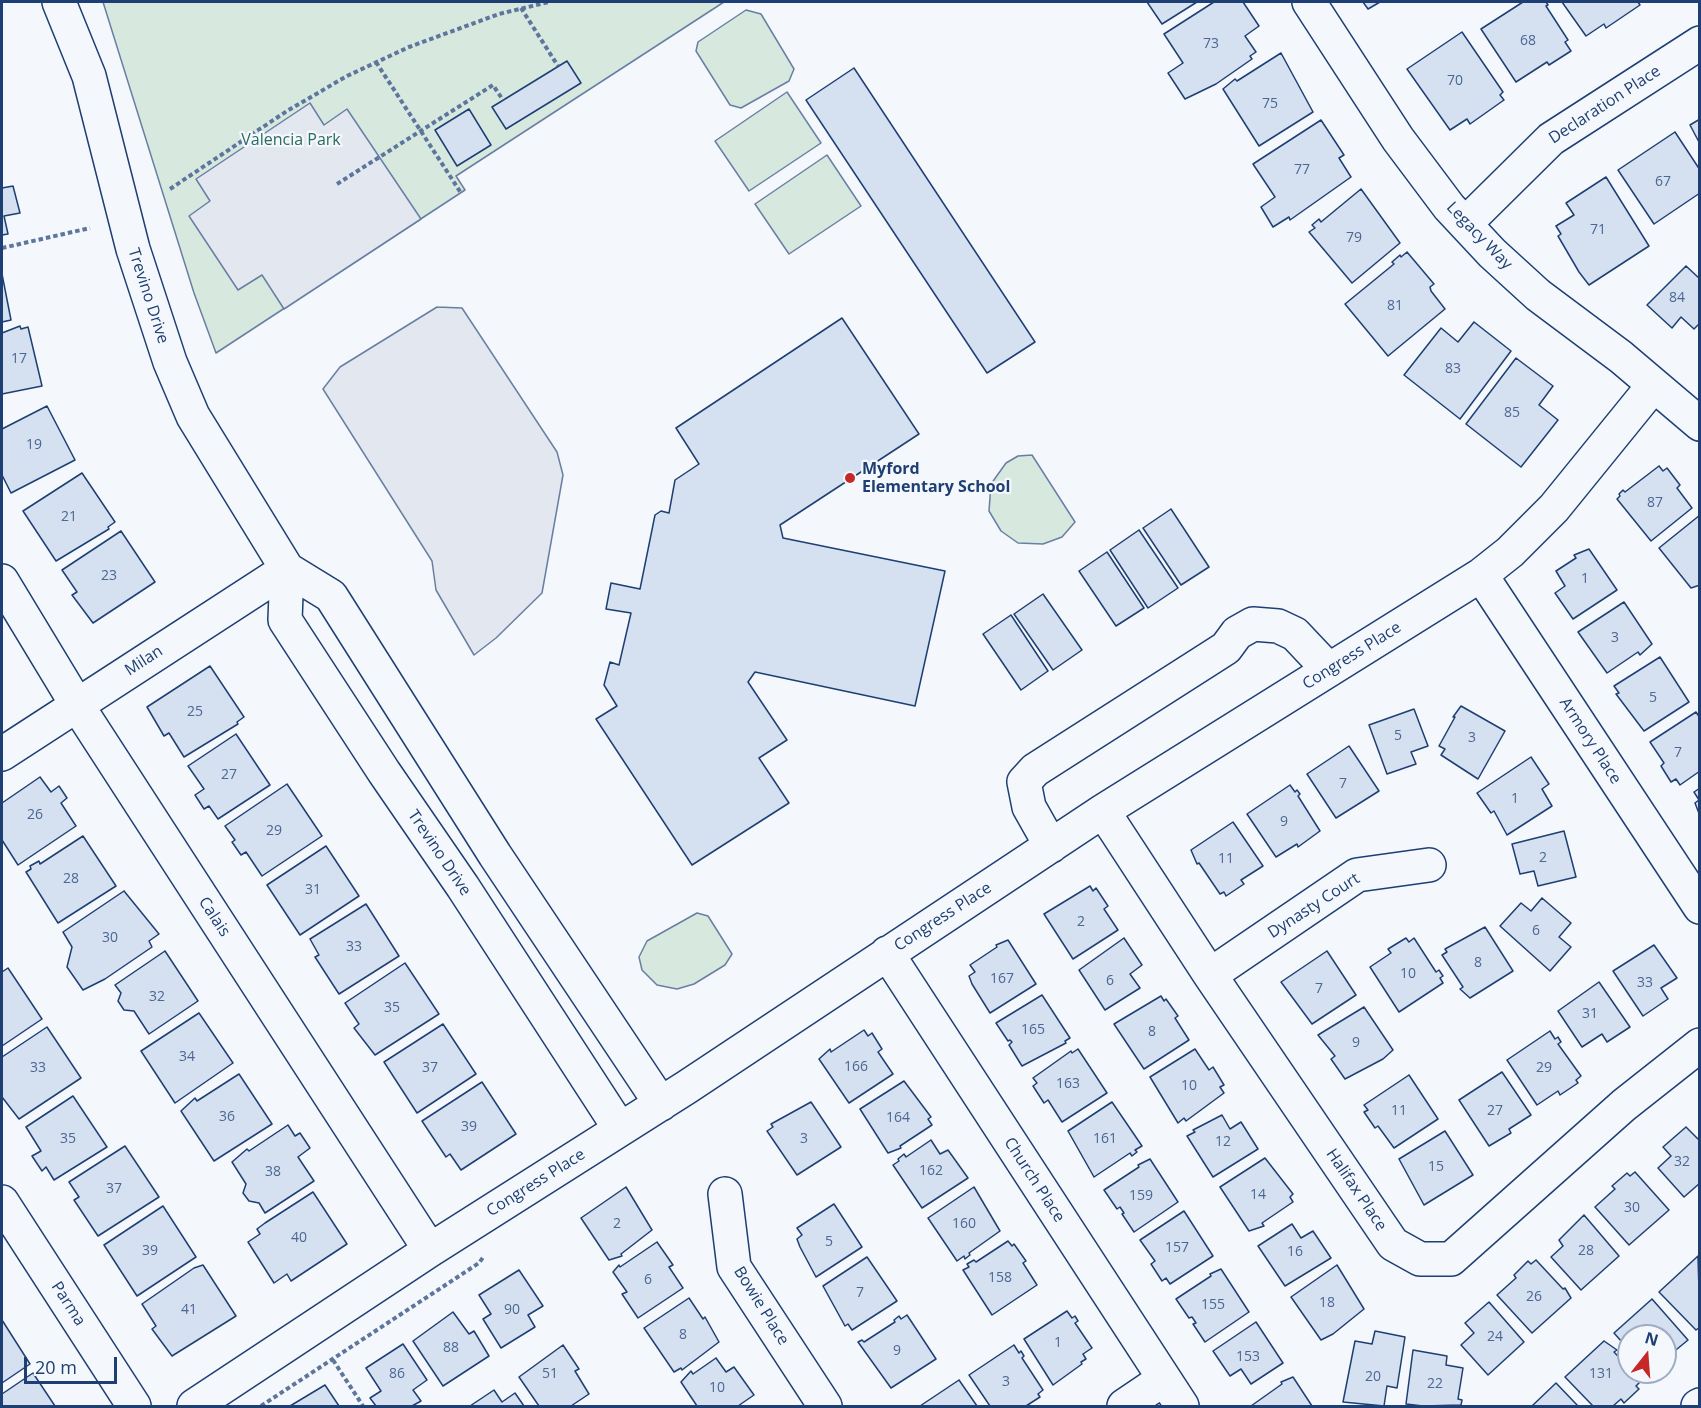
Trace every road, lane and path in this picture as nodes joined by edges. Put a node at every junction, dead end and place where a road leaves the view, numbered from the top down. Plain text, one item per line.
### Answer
1 (59, 2) edge
2 (549, 2) edge
3 (1309, 2) edge
4 (521, 8) junction
5 (1700, 44) edge
6 (376, 62) junction
7 (558, 66) dead end
8 (503, 100) dead end
9 (421, 131) junction
10 (337, 184) dead end
11 (170, 189) dead end
12 (461, 193) dead end
13 (1465, 224) junction
14 (90, 228) dead end
15 (2, 248) edge
16 (1653, 386) junction
17 (1700, 424) edge
18 (287, 569) junction
19 (1481, 575) junction
20 (2, 581) edge
21 (1329, 670) junction
22 (77, 705) junction
23 (2, 754) edge
24 (1103, 811) junction
25 (1051, 846) junction
26 (1429, 865) dead end
27 (1700, 907) edge
28 (887, 953) junction
29 (1210, 975) junction
30 (1700, 1045) edge
31 (661, 1104) junction
32 (621, 1130) junction
33 (725, 1194) dead end
34 (2, 1202) edge
35 (430, 1250) junction
36 (333, 1360) dead end
37 (1164, 1379) junction
38 (134, 1407) edge
39 (194, 1407) edge
40 (363, 1407) edge
41 (825, 1407) edge
42 (1124, 1407) edge
43 (1182, 1407) edge

1 - 18 street, Trevino Drive
2 - 4 path
3 - 13 street, Legacy Way
4 - 6 path
4 - 7 path
5 - 13 street, Declaration Place
6 - 9 path
6 - 11 path
8 - 9 path
9 - 10 path
9 - 12 path
13 - 16 street, Legacy Way
14 - 15 path
16 - 17 street, Legacy Way
16 - 19 street, Congress Place
18 - 22 street, Milan
18 - 31 street, Trevino Drive
18 - 32 street, Trevino Drive
19 - 21 street, Congress Place
19 - 27 street, Armory Place
20 - 22 street, Calais
21 - 24 street, Congress Place
21 - 25 street
22 - 23 street, Milan
22 - 35 street, Calais
24 - 25 street, Congress Place
24 - 29 street, Halifax Place
25 - 28 street, Congress Place
26 - 29 street, Dynasty Court
28 - 31 street, Congress Place
28 - 37 street, Church Place
29 - 30 street, Halifax Place
31 - 32 street, Congress Place
32 - 35 street, Congress Place
33 - 41 street, Bowie Place
34 - 38 street, Parma
35 - 39 street, Congress Place
36 - 40 path
37 - 42 street
37 - 43 street, Church Place

